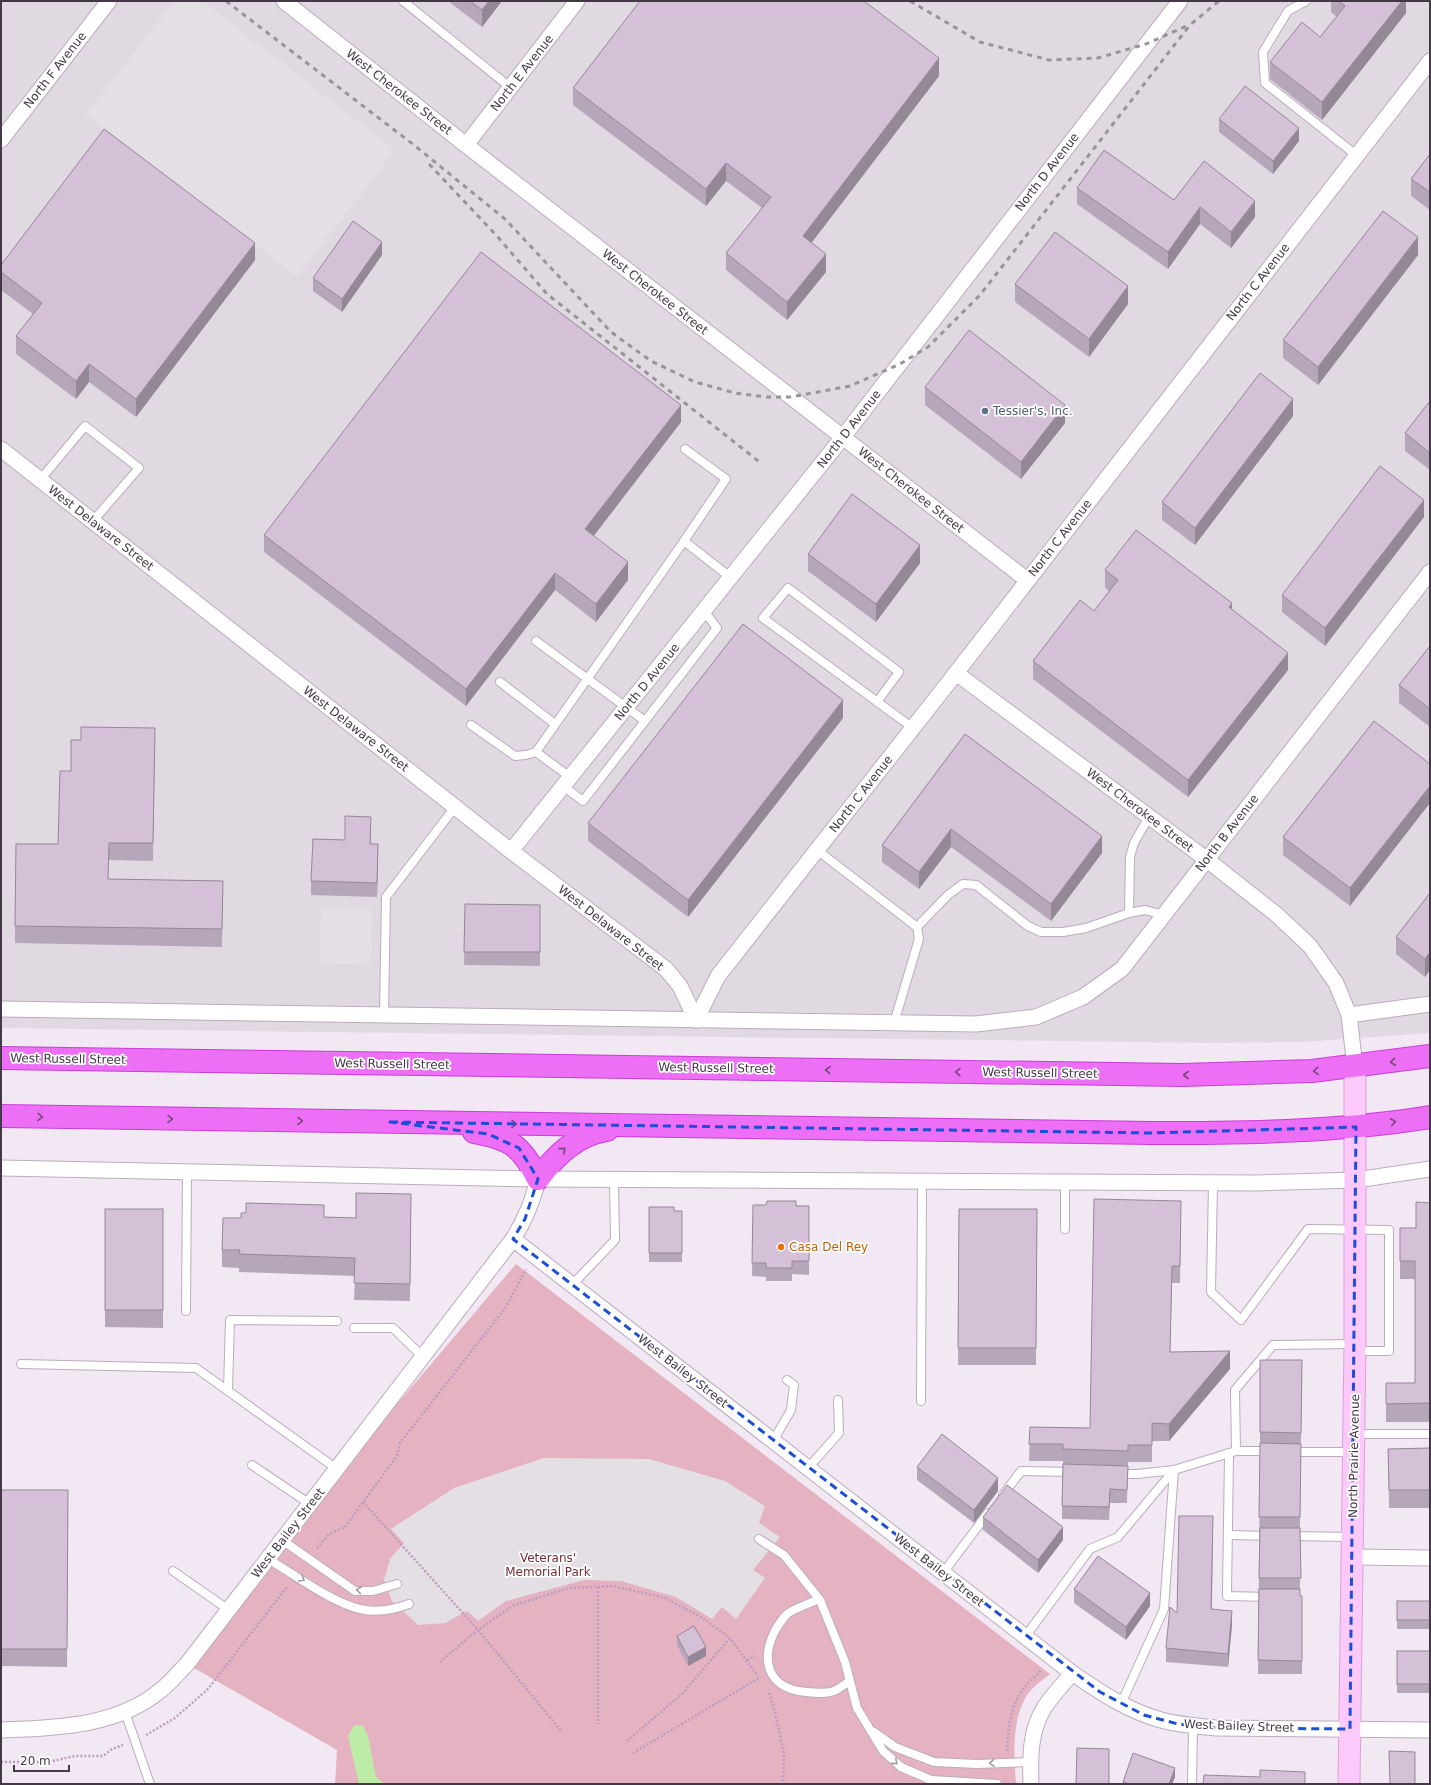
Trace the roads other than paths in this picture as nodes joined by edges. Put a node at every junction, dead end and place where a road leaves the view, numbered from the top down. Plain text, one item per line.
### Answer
1 (109, 1) edge
2 (284, 1) edge
3 (403, 1) edge
4 (577, 1) edge
5 (1180, 1) edge
6 (1306, 1) edge
7 (1430, 61) edge
8 (511, 88) junction
9 (1, 140) edge
10 (466, 145) junction
11 (1356, 155) junction
12 (842, 438) junction
13 (1, 449) edge
14 (685, 449) dead end
15 (40, 480) junction
16 (93, 521) junction
17 (684, 541) junction
18 (1430, 572) edge
19 (730, 577) junction
20 (1027, 580) junction
21 (704, 610) junction
22 (536, 641) dead end
23 (956, 673) junction
24 (587, 678) junction
25 (500, 682) dead end
26 (877, 702) junction
27 (626, 707) junction
28 (645, 721) junction
29 (555, 724) junction
30 (471, 725) dead end
31 (913, 728) junction
32 (536, 752) junction
33 (567, 781) junction
34 (455, 807) junction
35 (1149, 817) junction
36 (816, 850) junction
37 (511, 851) junction
38 (1206, 859) junction
39 (1130, 913) junction
40 (1164, 915) junction
41 (918, 927) junction
42 (1430, 1004) edge
43 (1, 1009) edge
44 (384, 1015) junction
45 (1349, 1015) junction
46 (696, 1020) junction
47 (894, 1023) junction
48 (1430, 1056) edge
49 (1, 1058) edge
50 (1355, 1067) junction
51 (1, 1116) edge
52 (1430, 1117) edge
53 (390, 1122) junction
54 (640, 1126) junction
55 (1356, 1127) junction
56 (1, 1168) edge
57 (1430, 1169) edge
58 (187, 1172) junction
59 (538, 1179) junction
60 (614, 1179) junction
61 (1356, 1180) junction
62 (922, 1181) junction
63 (1066, 1182) junction
64 (1212, 1183) junction
65 (1065, 1229) dead end
66 (1356, 1230) junction
67 (513, 1239) junction
68 (572, 1285) junction
69 (186, 1311) dead end
70 (337, 1321) dead end
71 (354, 1328) dead end
72 (1355, 1348) junction
73 (423, 1357) junction
74 (21, 1364) dead end
75 (787, 1380) dead end
76 (228, 1390) junction
77 (838, 1400) dead end
78 (921, 1401) dead end
79 (1430, 1434) edge
80 (773, 1441) junction
81 (1354, 1443) junction
82 (1233, 1452) junction
83 (252, 1465) dead end
84 (808, 1468) junction
85 (337, 1469) junction
86 (1174, 1470) junction
87 (1083, 1473) edge
88 (1106, 1474) edge
89 (310, 1504) junction
90 (1228, 1536) junction
91 (759, 1539) dead end
92 (282, 1540) junction
93 (1353, 1547) junction
94 (1430, 1558) edge
95 (268, 1559) junction
96 (173, 1571) dead end
97 (943, 1573) junction
98 (397, 1584) dead end
99 (1278, 1597) edge
100 (819, 1599) junction
101 (409, 1604) dead end
102 (229, 1610) junction
103 (1025, 1637) junction
104 (1072, 1673) junction
105 (850, 1681) junction
106 (1122, 1704) junction
107 (126, 1712) junction
108 (1193, 1726) junction
109 (1350, 1729) junction
110 (1, 1730) edge
111 (1430, 1730) edge
112 (872, 1731) junction
113 (1030, 1762) junction
114 (150, 1784) edge
115 (997, 1784) edge
116 (1030, 1784) edge
117 (1192, 1784) edge
118 (1349, 1784) edge

1 - 9 street, North F Avenue
2 - 10 street, West Cherokee Street
3 - 8 lane
4 - 8 street, North E Avenue
5 - 12 street, North D Avenue
6 - 11 lane
7 - 11 street, North C Avenue
8 - 10 street, North E Avenue
10 - 12 street, West Cherokee Street
11 - 20 street, North C Avenue
12 - 19 street, North D Avenue
12 - 20 street, West Cherokee Street
13 - 15 street, West Delaware Street
14 - 17 lane
15 - 16 street, West Delaware Street
15 - 16 lane
16 - 34 street, West Delaware Street
17 - 19 lane
17 - 24 lane
18 - 38 street, North B Avenue
19 - 21 street, North D Avenue
20 - 23 street, North C Avenue
21 - 27 street, North D Avenue
21 - 28 lane
22 - 24 lane
23 - 31 street, North C Avenue
23 - 35 street, West Cherokee Street
24 - 27 lane
24 - 29 lane
25 - 29 lane
26 - 26 lane
26 - 31 lane
27 - 28 lane
27 - 33 street, North D Avenue
28 - 33 lane
29 - 32 lane
30 - 32 lane
31 - 36 street, North C Avenue
32 - 33 lane
33 - 37 street, North D Avenue
34 - 37 street, West Delaware Street
34 - 44 lane
35 - 38 street, West Cherokee Street
35 - 39 lane
36 - 41 lane
36 - 46 street, North C Avenue
37 - 46 street, West Delaware Street
38 - 40 street, North B Avenue
38 - 45 street, West Cherokee Street
39 - 40 lane
39 - 41 lane
40 - 47 street, North B Avenue
41 - 47 lane
42 - 45 street
43 - 44 street
44 - 46 street
45 - 50 street, West Cherokee Street
46 - 47 street
48 -> 50 highway, West Russell Street
50 -> 49 highway, West Russell Street
50 - 55 street, North Prairie Avenue
51 -> 53 highway
55 -> 52 highway
53 -> 54 highway
53 - 59 highway
54 - 55 highway
59 -> 54 highway
55 - 61 street, North Prairie Avenue
56 - 58 street
57 - 61 street
58 - 59 street
58 - 69 lane
59 - 60 street
59 - 67 street, West Bailey Street
60 - 62 street
60 - 68 lane
61 - 64 street
61 - 66 street, North Prairie Avenue
62 - 63 street
62 - 78 lane
63 - 64 street
63 - 65 lane
64 - 66 lane
66 - 72 street, North Prairie Avenue
66 - 72 lane
67 - 68 street, West Bailey Street
67 - 73 street, West Bailey Street
68 - 80 street, West Bailey Street
70 - 76 lane
71 - 73 lane
72 - 81 street, North Prairie Avenue
72 - 82 lane
73 - 85 street, West Bailey Street
74 - 76 lane
75 - 80 lane
76 - 85 lane
77 - 84 lane
79 - 81 lane
80 - 84 street, West Bailey Street
81 - 82 lane
81 - 93 street, North Prairie Avenue
82 - 86 lane
82 - 90 lane
83 - 89 lane
84 - 97 street, West Bailey Street
85 - 89 street, West Bailey Street
86 - 88 lane
86 - 103 lane
86 - 106 lane
87 - 97 lane
89 - 92 street, West Bailey Street
90 - 93 lane
90 - 99 lane
91 - 100 lane
92 - 95 street, West Bailey Street
98 -> 92 lane
93 - 94 street
93 - 109 street, North Prairie Avenue
95 -> 101 lane
95 - 102 street, West Bailey Street
96 - 102 lane
97 - 103 street, West Bailey Street
100 - 105 lane
100 - 105 lane
102 - 107 street, West Bailey Street
103 - 104 street, West Bailey Street
104 - 106 street, West Bailey Street
104 - 113 street
105 - 112 lane
106 - 108 street, West Bailey Street
107 - 110 street, West Bailey Street
107 - 114 lane
108 - 109 street, West Bailey Street
108 - 117 lane
109 - 111 street, West Bailey Street
109 - 118 street, North Prairie Avenue
113 -> 112 lane
112 -> 115 lane
113 - 116 street

